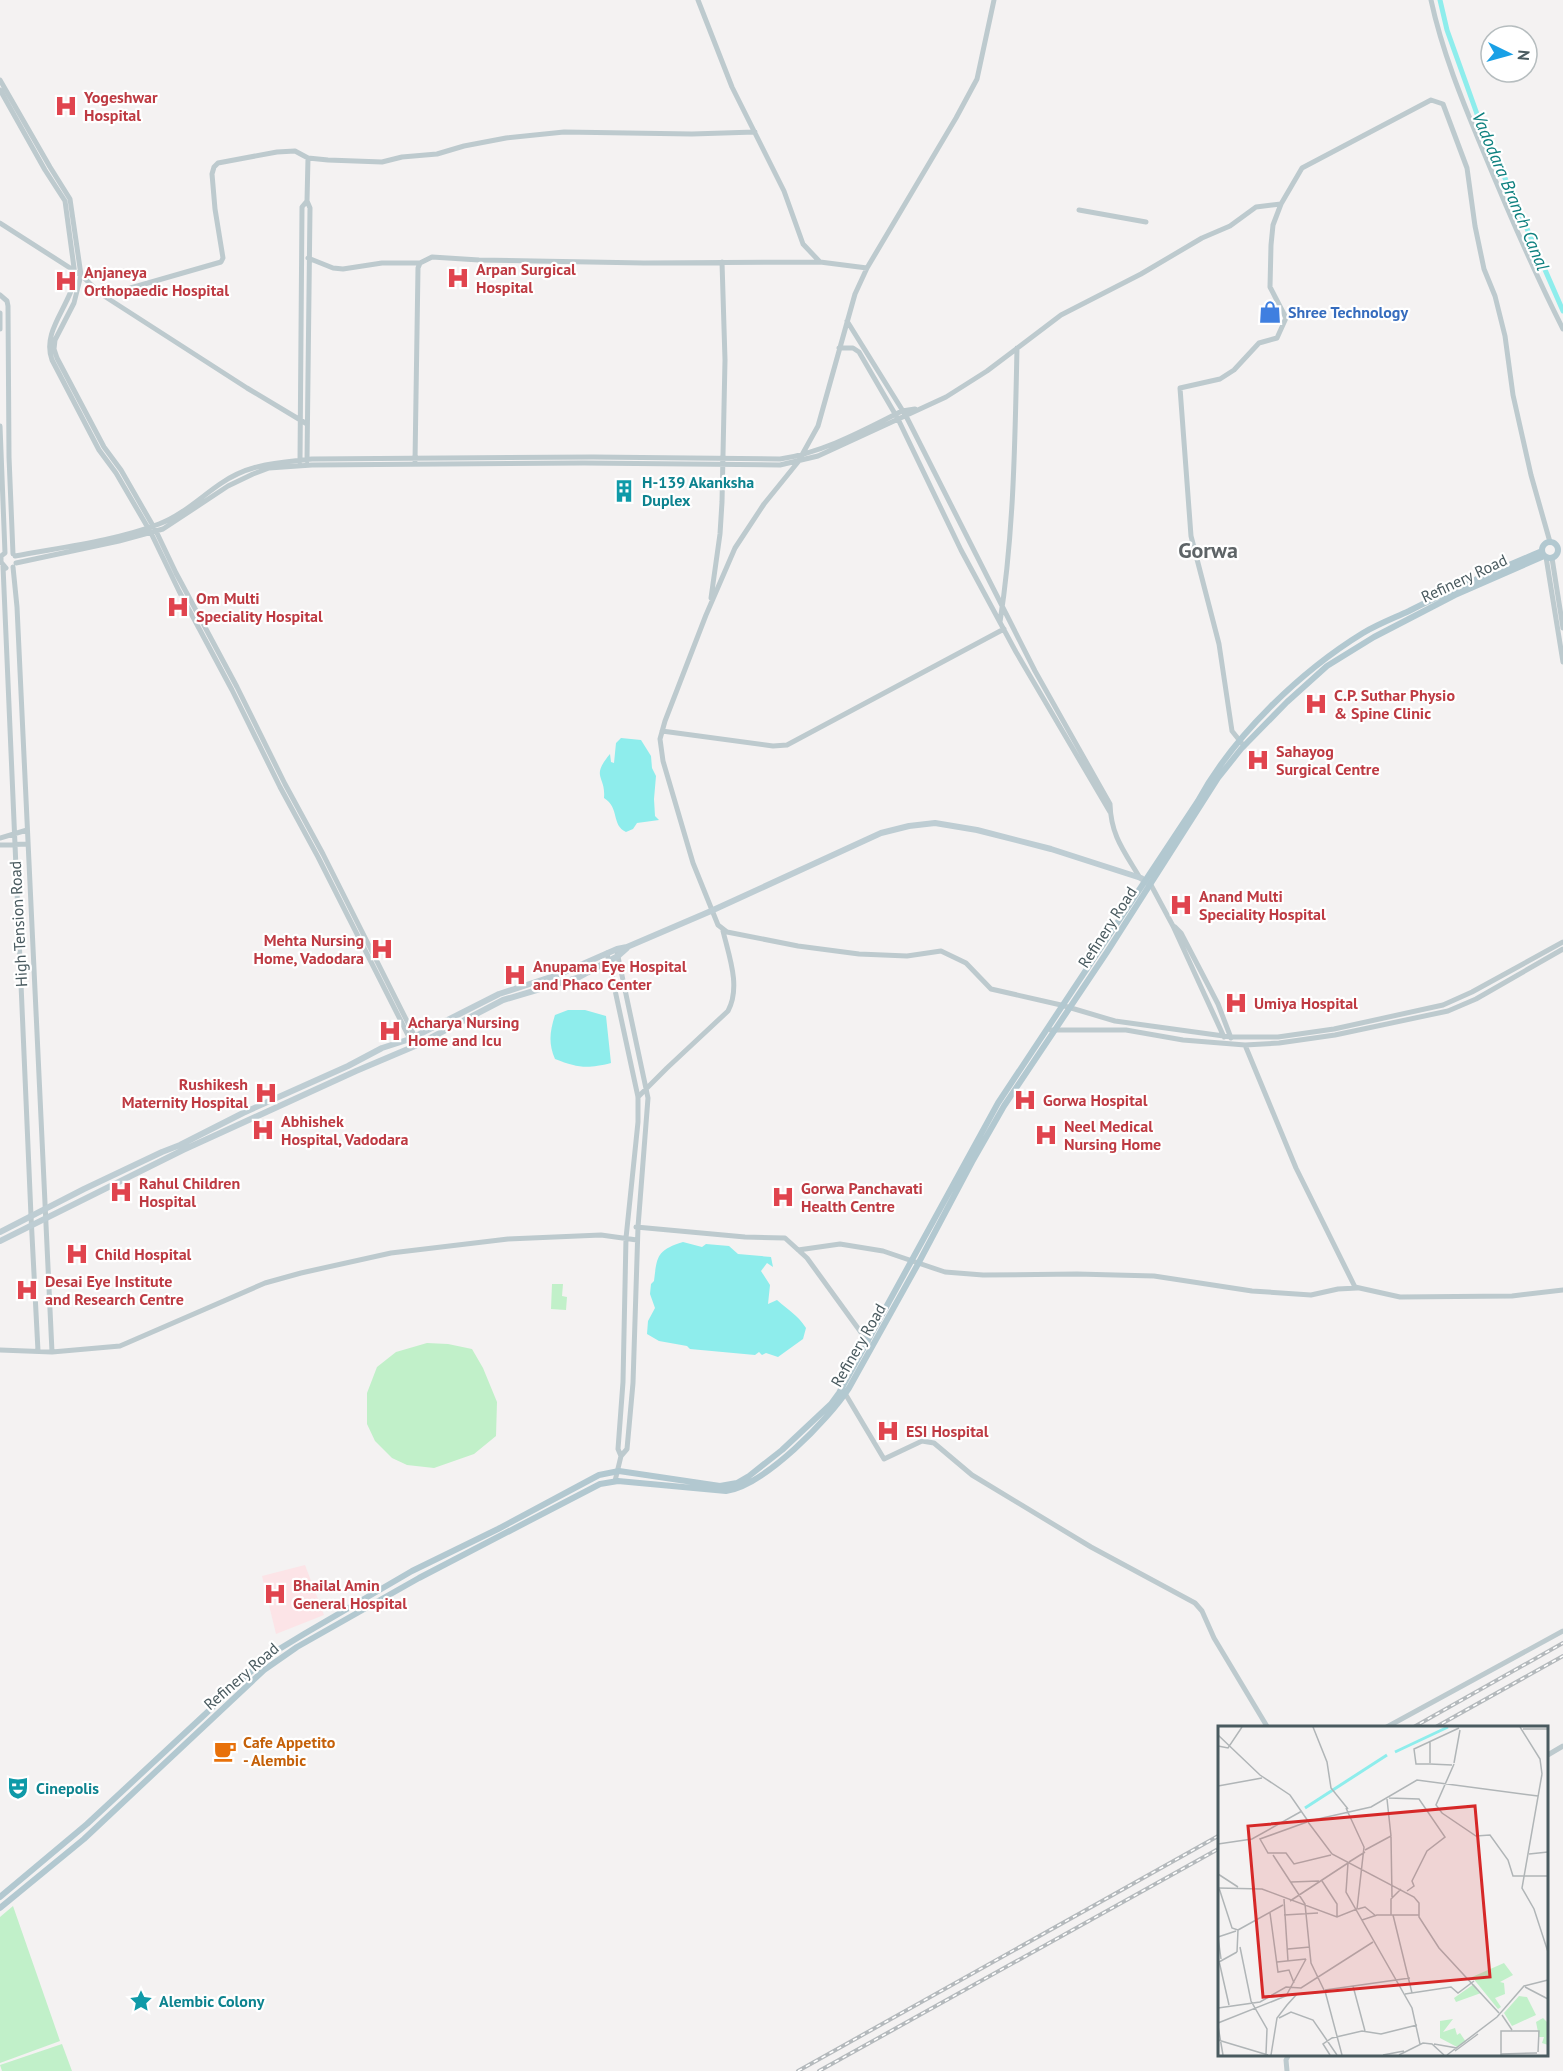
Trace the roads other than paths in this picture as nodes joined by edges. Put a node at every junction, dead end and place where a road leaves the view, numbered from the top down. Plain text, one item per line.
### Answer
1 (698, 0) edge
2 (994, 0) edge
3 (1431, 0) edge
4 (0, 80) edge
5 (0, 90) edge
6 (755, 132) junction
7 (308, 158) junction
8 (53, 177) junction
9 (307, 201) junction
10 (1281, 204) junction
11 (1079, 210) dead end
12 (0, 222) edge
13 (1146, 222) dead end
14 (308, 258) junction
15 (722, 262) junction
16 (820, 262) junction
17 (420, 263) junction
18 (867, 268) junction
19 (75, 271) junction
20 (81, 275) junction
21 (101, 294) junction
22 (0, 295) edge
23 (0, 314) edge
24 (847, 321) junction
25 (0, 328) edge
26 (1563, 329) edge
27 (839, 348) junction
28 (1017, 348) junction
29 (0, 377) edge
30 (8, 377) junction
31 (904, 413) junction
32 (897, 417) junction
33 (300, 421) junction
34 (307, 424) junction
35 (0, 426) edge
36 (801, 456) junction
37 (798, 462) junction
38 (303, 463) junction
39 (415, 463) junction
40 (723, 463) junction
41 (944, 491) junction
42 (935, 495) junction
43 (152, 529) junction
44 (1558, 546) edge
45 (2, 555) edge
46 (1546, 556) junction
47 (14, 560) junction
48 (2, 565) edge
49 (710, 608) junction
50 (1002, 609) junction
51 (1000, 622) junction
52 (1563, 628) edge
53 (1004, 629) junction
54 (1563, 662) edge
55 (663, 732) junction
56 (1241, 744) junction
57 (1076, 748) junction
58 (27, 830) junction
59 (15, 835) junction
60 (0, 838) edge
61 (15, 844) junction
62 (28, 844) junction
63 (0, 845) edge
64 (1142, 879) junction
65 (1151, 885) junction
66 (711, 911) junction
67 (723, 931) junction
68 (1563, 942) edge
69 (1563, 949) edge
70 (607, 953) junction
71 (617, 953) junction
72 (609, 961) junction
73 (1061, 1005) junction
74 (1069, 1008) junction
75 (1410, 1012) junction
76 (1411, 1019) junction
77 (1050, 1030) junction
78 (1228, 1037) junction
79 (412, 1038) junction
80 (1230, 1044) junction
81 (1245, 1045) junction
82 (646, 1089) junction
83 (638, 1097) junction
84 (45, 1209) junction
85 (31, 1216) junction
86 (45, 1217) junction
87 (31, 1224) junction
88 (628, 1227) junction
89 (638, 1227) junction
90 (0, 1232) edge
91 (626, 1238) junction
92 (637, 1240) junction
93 (0, 1241) edge
94 (798, 1250) junction
95 (916, 1263) junction
96 (1357, 1288) junction
97 (1563, 1290) edge
98 (868, 1342) junction
99 (0, 1350) edge
100 (38, 1351) junction
101 (52, 1352) junction
102 (844, 1390) junction
103 (621, 1456) junction
104 (617, 1471) junction
105 (615, 1481) junction
106 (1563, 1630) edge
107 (221, 1700) junction
108 (225, 1706) junction
109 (1267, 1726) edge
110 (1389, 1726) edge
111 (1563, 1746) edge
112 (1548, 1755) edge
113 (0, 1897) edge
114 (0, 1908) edge
115 (1288, 2056) edge
116 (1287, 2071) edge

1 - 6 street
2 - 18 street
3 - 26 street
4 - 8 street
5 - 8 street
6 - 7 street
6 - 16 street
7 - 9 street
7 - 21 street
8 - 19 street
8 - 20 street
9 - 14 street
9 - 33 street
10 - 28 street
10 - 44 street
10 - 56 street
11 - 13 street
12 - 19 street
14 - 17 street
14 - 34 street
15 - 16 street
15 - 17 street
15 - 40 street
16 - 18 street
17 - 39 street
18 - 24 street
19 - 20 street
19 - 43 street
20 - 21 street
20 - 43 street
21 - 33 street
22 - 30 street, High Tension Road
23 - 25 street
24 - 27 street
24 - 31 street
27 - 32 street
27 - 36 street
28 - 31 street
28 - 50 street
29 - 30 street
30 - 47 street, High Tension Road
31 - 32 street
31 - 41 street
32 - 36 street
32 - 37 street
32 - 42 street
33 - 34 street
33 - 38 street
34 - 38 street
35 - 45 street, High Tension Road
36 - 37 street
36 - 40 street
37 - 40 street
37 - 49 street
38 - 39 street
38 - 43 street
39 - 40 street
40 - 49 street
41 - 42 street
41 - 50 street
42 - 51 street
43 - 47 street
43 - 79 street
44 - 46 main road
44 - 46 main road
45 - 47 street
45 - 48 street, High Tension Road
46 - 52 street
46 - 54 street
46 - 56 main road, Refinery Road
47 - 48 street
47 - 58 street, High Tension Road
48 - 59 street, High Tension Road
49 - 55 street
50 - 51 street
50 - 57 street
51 - 53 street
53 - 55 street
53 - 57 street
55 - 66 street
56 - 64 main road, Refinery Road
56 - 65 main road, Refinery Road
57 - 64 street
58 - 59 street
58 - 62 street, High Tension Road
59 - 60 street
59 - 61 street, High Tension Road
61 - 62 street
61 - 63 street
61 - 85 street, High Tension Road
62 - 84 street, High Tension Road
64 - 65 main road
64 - 66 main road
64 - 73 main road, Refinery Road
65 - 74 main road, Refinery Road
65 - 78 street
66 - 67 street
66 - 71 main road
67 - 73 street
67 - 82 street
68 - 75 street
69 - 76 street
70 - 71 main road
70 - 72 street
70 - 79 main road
71 - 72 main road
71 - 82 street
72 - 83 street
72 - 86 main road
73 - 74 street
73 - 77 main road, Refinery Road
74 - 77 main road, Refinery Road
74 - 78 street
75 - 76 street
75 - 78 street
76 - 81 street
77 - 80 street
77 - 95 main road, Refinery Road
78 - 80 street
79 - 84 main road
80 - 81 street
81 - 96 street
82 - 83 street
82 - 89 street
83 - 88 street
84 - 85 main road
84 - 86 street, High Tension Road
85 - 87 street, High Tension Road
85 - 90 main road
86 - 87 main road
86 - 101 street, High Tension Road
87 - 93 main road
87 - 100 street, High Tension Road
88 - 89 street
88 - 91 street
89 - 92 street
89 - 94 street
91 - 92 street
91 - 101 street
91 - 103 street
92 - 103 street
94 - 95 street
94 - 98 street
95 - 96 street
95 - 98 main road, Refinery Road
95 - 102 main road, Refinery Road
96 - 97 street
98 - 102 main road, Refinery Road
99 - 100 street
100 - 101 street
102 - 104 main road, Refinery Road
102 - 105 main road, Refinery Road
102 - 109 street
103 - 104 street
104 - 105 street
104 - 107 main road, Refinery Road
105 - 108 main road, Refinery Road
106 - 110 street
107 - 108 main road
107 - 113 main road, Refinery Road
108 - 114 main road, Refinery Road
111 - 112 street
115 - 116 street

